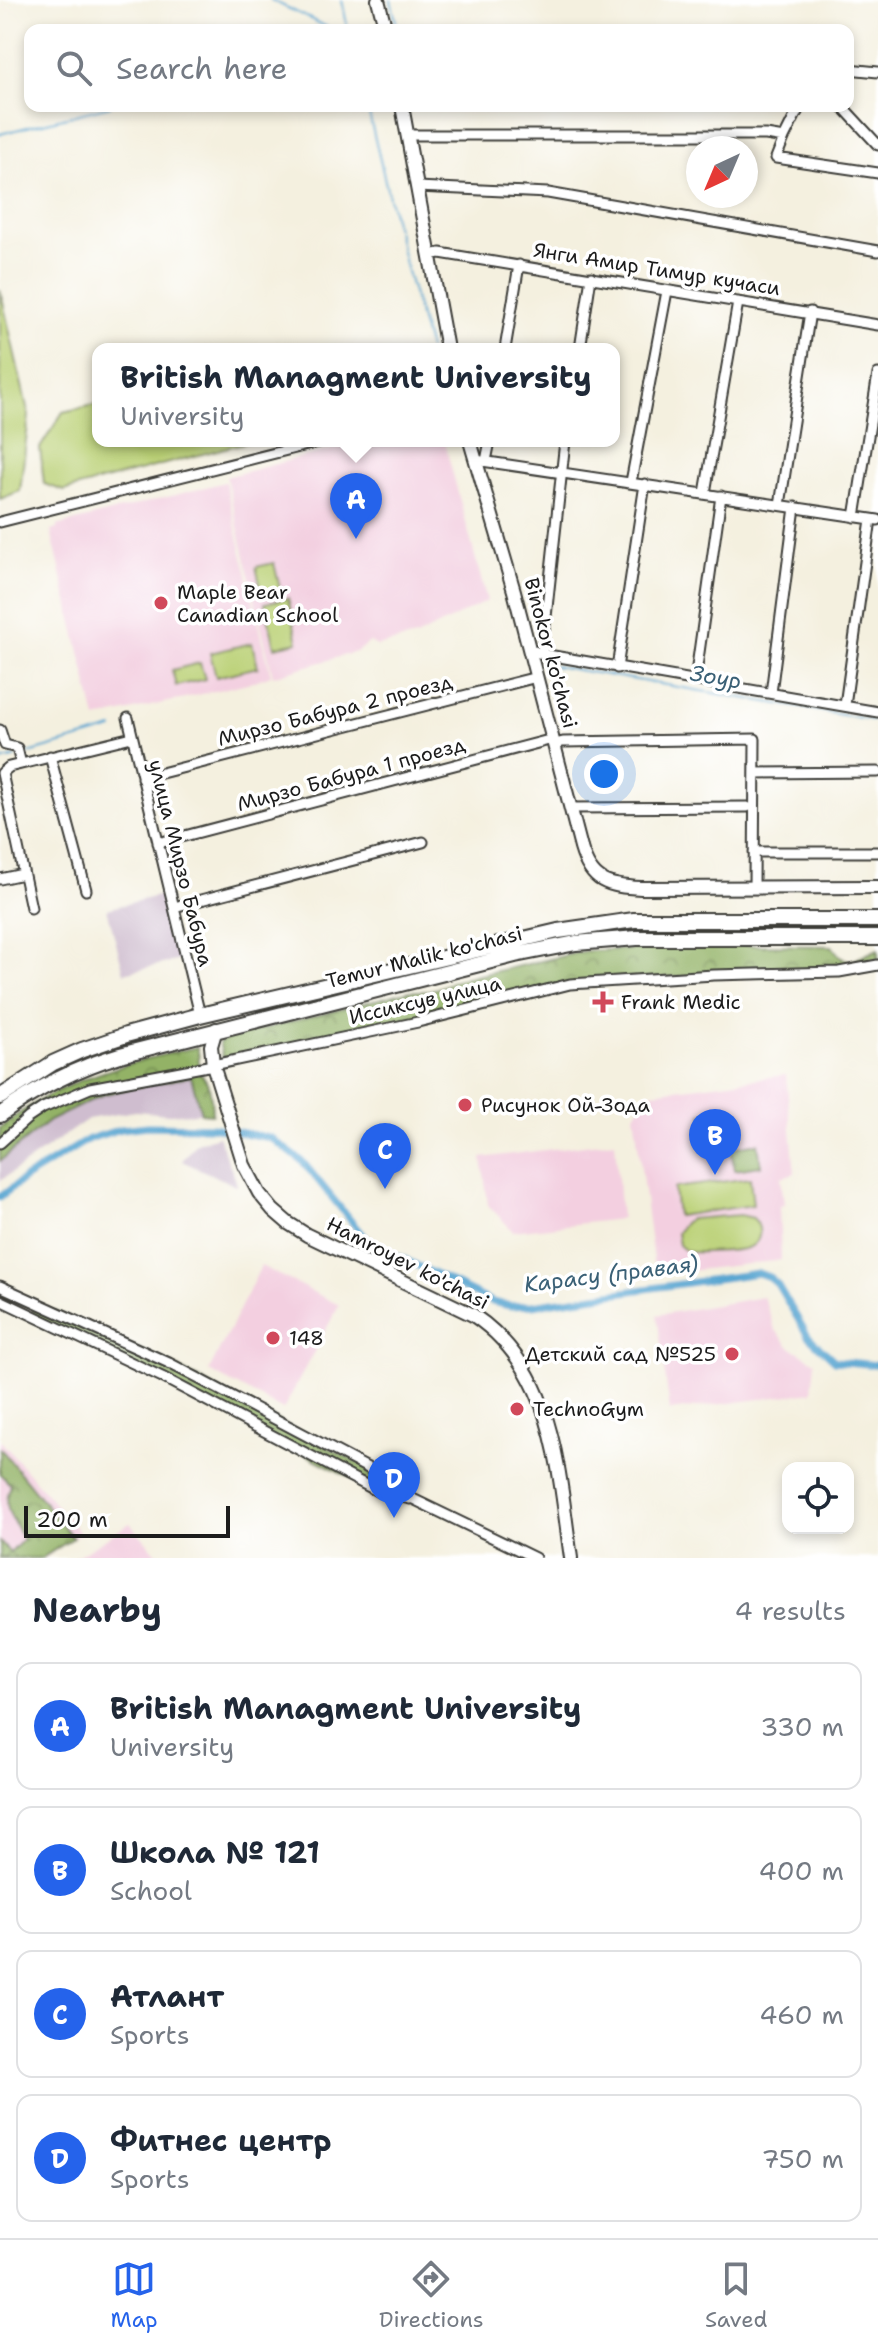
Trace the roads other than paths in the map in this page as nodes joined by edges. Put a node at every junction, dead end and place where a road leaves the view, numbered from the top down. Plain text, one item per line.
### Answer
1 (378, 0) edge
2 (384, 24) edge
3 (854, 70) edge
4 (878, 72) edge
5 (403, 112) edge
6 (797, 112) edge
7 (848, 112) edge
8 (408, 135) junction
9 (784, 138) junction
10 (878, 145) edge
11 (878, 173) edge
12 (417, 187) junction
13 (878, 251) edge
14 (430, 255) junction
15 (519, 265) junction
16 (591, 277) junction
17 (667, 291) junction
18 (738, 302) junction
19 (810, 312) junction
20 (878, 325) edge
21 (446, 343) edge
22 (506, 343) edge
23 (581, 343) edge
24 (878, 374) edge
25 (299, 447) edge
26 (473, 447) edge
27 (487, 447) edge
28 (564, 447) edge
29 (480, 460) junction
30 (560, 471) junction
31 (631, 482) junction
32 (645, 484) junction
33 (705, 493) junction
34 (721, 496) junction
35 (780, 505) junction
36 (795, 507) junction
37 (855, 517) junction
38 (874, 520) edge
39 (0, 522) edge
40 (536, 651) junction
41 (617, 668) junction
42 (537, 677) junction
43 (695, 681) junction
44 (771, 693) junction
45 (845, 705) junction
46 (878, 712) edge
47 (128, 718) dead end
48 (0, 730) edge
49 (132, 737) junction
50 (554, 742) junction
51 (2, 746) edge
52 (50, 756) junction
53 (21, 764) junction
54 (878, 772) edge
55 (756, 773) junction
56 (142, 778) junction
57 (747, 807) dead end
58 (570, 808) junction
59 (4, 810) edge
60 (423, 842) dead end
61 (158, 843) junction
62 (754, 852) junction
63 (878, 852) edge
64 (23, 874) junction
65 (0, 879) edge
66 (878, 887) edge
67 (754, 888) junction
68 (86, 890) dead end
69 (174, 907) junction
70 (31, 908) dead end
71 (794, 920) junction
72 (878, 920) edge
73 (794, 937) junction
74 (878, 938) edge
75 (878, 965) edge
76 (200, 1015) junction
77 (216, 1029) junction
78 (190, 1036) junction
79 (53, 1063) junction
80 (213, 1065) junction
81 (0, 1087) edge
82 (0, 1097) edge
83 (0, 1115) edge
84 (0, 1143) edge
85 (0, 1286) edge
86 (0, 1300) edge
87 (413, 1499) junction
88 (535, 1558) edge
89 (571, 1558) edge

1 - 2 main road
3 - 4 street
5 - 8 main road
6 - 9 street
7 - 10 street
8 - 9 street
8 - 12 main road
9 - 11 street
12 - 13 street
12 - 14 main road
14 - 15 street, Янги Амир Тимур кучаси
14 - 21 main road
15 - 16 street, Янги Амир Тимур кучаси
15 - 22 street
16 - 17 street, Янги Амир Тимур кучаси
16 - 23 street
17 - 18 street, Янги Амир Тимур кучаси
17 - 31 street
18 - 19 street, Янги Амир Тимур кучаси
18 - 33 street
19 - 20 street, Янги Амир Тимур кучаси
19 - 35 street
24 - 37 street
25 - 39 street
26 - 29 main road, Binokor ko'chasi
27 - 29 street
28 - 30 street
29 - 30 street
29 - 40 main road, Binokor ko'chasi
30 - 31 street
30 - 40 street
31 - 32 street
32 - 33 street
32 - 41 street
33 - 34 street
34 - 35 street
34 - 43 street
35 - 36 street
36 - 37 street
36 - 44 street
37 - 38 street
38 - 45 street
40 - 41 street
40 - 42 main road, Binokor ko'chasi
41 - 43 street
42 - 50 main road, Binokor ko'chasi
42 - 56 street, Мирзо Бабура 2 проезд
43 - 44 street
44 - 45 street
45 - 46 street
47 - 49 street, улица Мирзо Бабура
48 - 51 street
49 - 52 street
49 - 56 street, улица Мирзо Бабура
50 - 55 street, Мирзо Бабура 1 проезд
50 - 58 main road, Binokor ko'chasi
50 - 61 street, Мирзо Бабура 1 проезд
51 - 53 street
52 - 53 street
52 - 68 street
53 - 59 street
54 - 55 street
55 - 62 street
56 - 61 street, улица Мирзо Бабура
57 - 58 street
58 - 67 main road, Binokor ko'chasi
59 - 64 street
60 - 69 street
61 - 69 street, улица Мирзо Бабура
62 - 63 street
62 - 67 street
64 - 65 street
64 - 70 street
66 - 67 main road, Binokor ko'chasi
69 - 76 street, улица Мирзо Бабура
71 - 72 highway, Temur Malik ko'chasi
71 - 73 highway
71 - 76 highway, Temur Malik ko'chasi
73 - 74 highway, Temur Malik ko'chasi
73 - 77 highway, Temur Malik ko'chasi
75 - 80 street, Иссиксув улица
76 - 79 highway, Temur Malik ko'chasi
77 - 78 highway, Temur Malik ko'chasi
77 - 80 main road, Hamroyev ko'chasi
78 - 80 main road, Hamroyev ko'chasi
78 - 83 highway, Temur Malik ko'chasi
79 - 81 highway
79 - 82 highway, Temur Malik ko'chasi
80 - 84 street, Иссиксув улица
80 - 89 main road, Hamroyev ko'chasi
85 - 87 street
86 - 87 street
87 - 88 street

